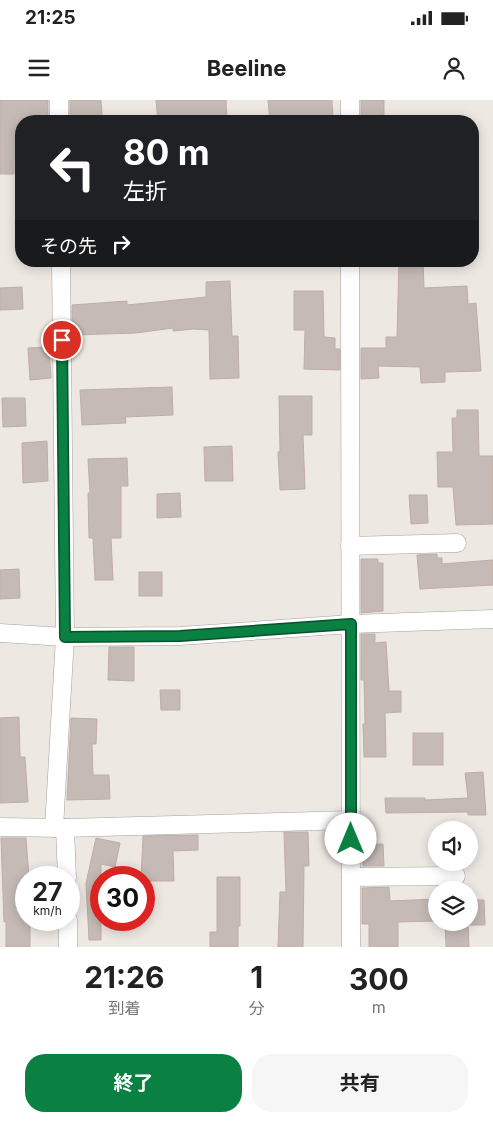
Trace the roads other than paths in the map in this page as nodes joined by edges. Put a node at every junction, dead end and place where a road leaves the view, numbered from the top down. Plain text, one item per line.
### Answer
1 (59, 100) edge
2 (350, 100) edge
3 (59, 115) edge
4 (350, 115) edge
5 (61, 267) edge
6 (350, 267) edge
7 (457, 543) dead end
8 (350, 546) junction
9 (493, 618) edge
10 (351, 624) junction
11 (0, 633) edge
12 (65, 637) junction
13 (351, 820) junction
14 (0, 827) edge
15 (59, 828) junction
16 (65, 866) edge
17 (456, 876) dead end
18 (351, 877) junction
19 (68, 931) edge
20 (68, 947) edge
21 (351, 947) edge

1 - 3 street
2 - 4 street
5 - 12 street
6 - 8 street
7 - 8 street
8 - 10 street
9 - 10 street
10 - 12 street
10 - 13 street
11 - 12 street
12 - 15 street
13 - 15 street
13 - 18 street
14 - 15 street
15 - 16 street
17 - 18 street
18 - 21 street
19 - 20 street

